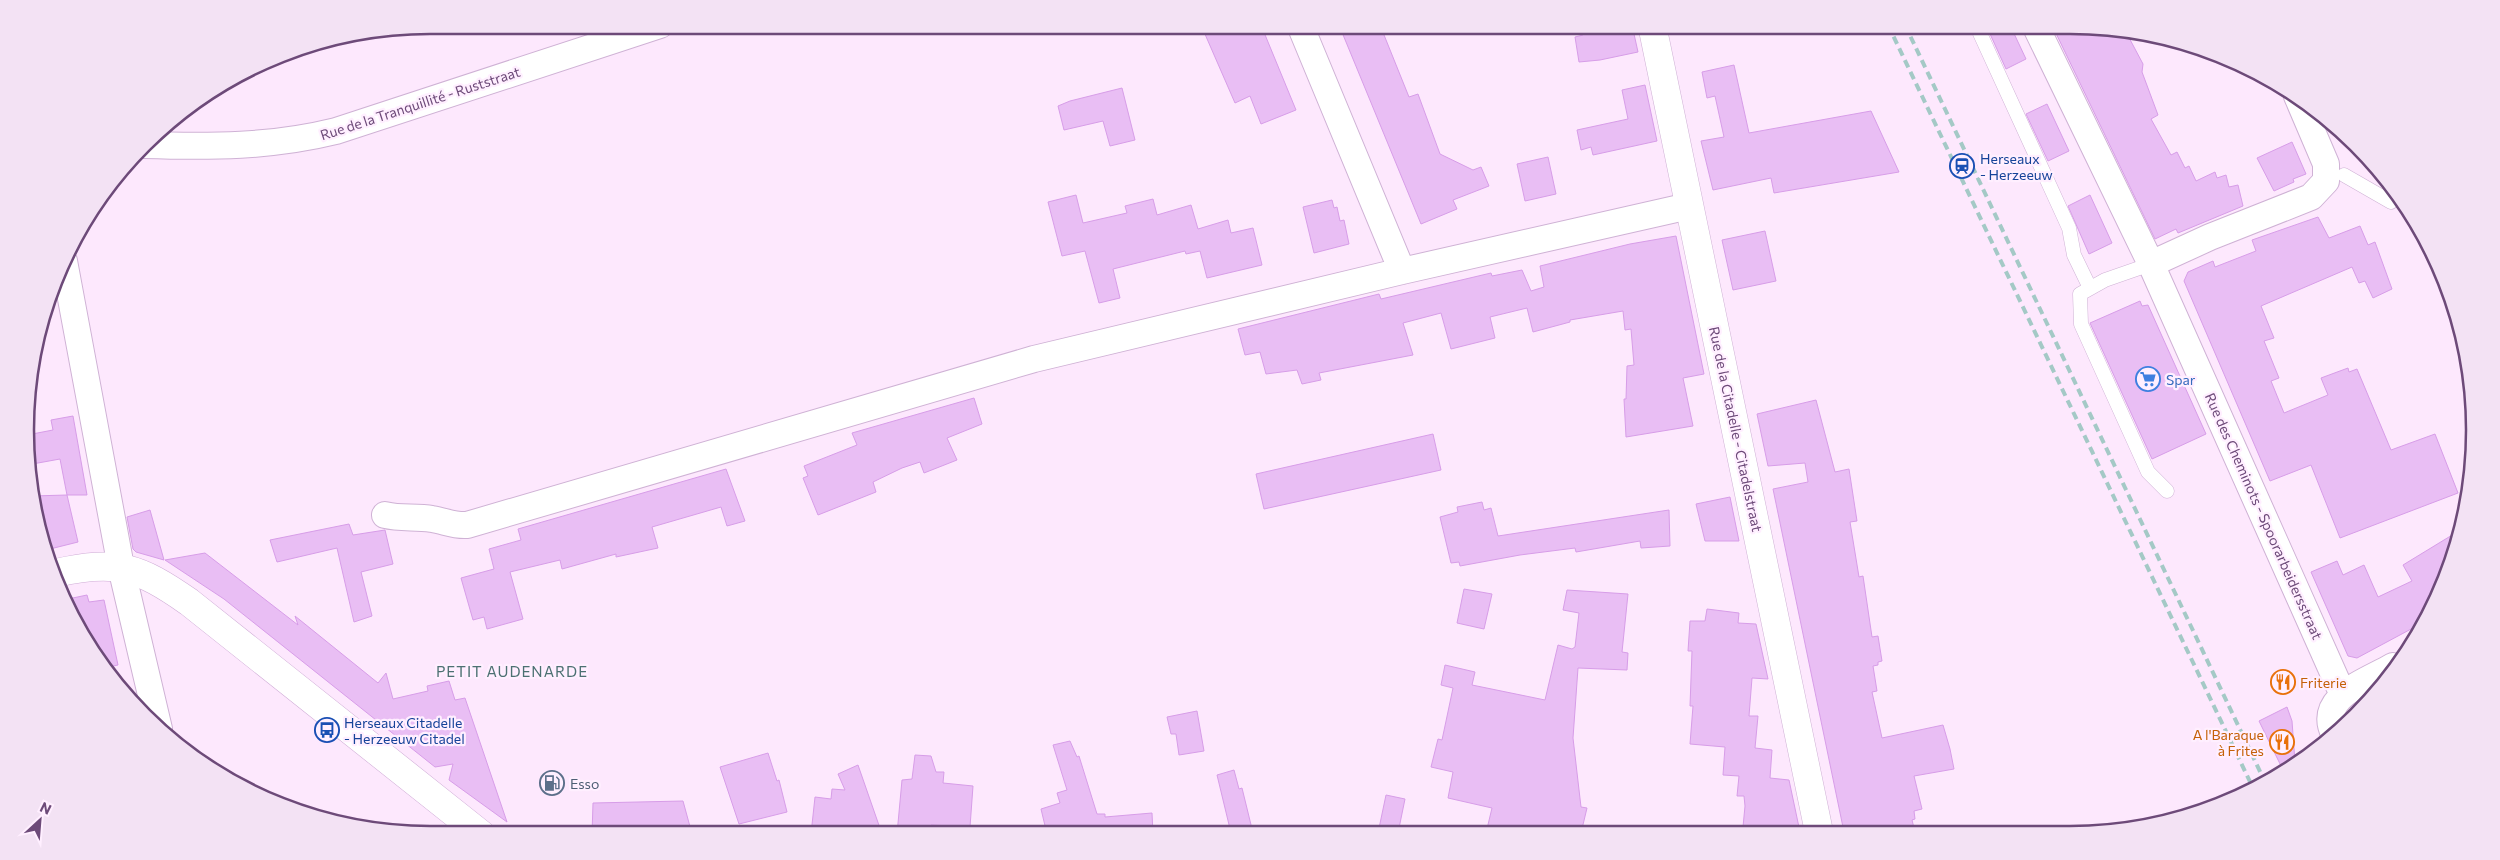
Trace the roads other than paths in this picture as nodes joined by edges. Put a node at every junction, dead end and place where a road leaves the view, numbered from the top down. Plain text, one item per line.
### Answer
1 (633, 34) edge
2 (1304, 34) edge
3 (1654, 34) edge
4 (1980, 34) edge
5 (2039, 34) edge
6 (2302, 110) edge
7 (155, 145) edge
8 (2344, 175) dead end
9 (2392, 201) edge
10 (1689, 206) junction
11 (2151, 264) junction
12 (1402, 271) junction
13 (66, 273) edge
14 (2090, 288) junction
15 (2167, 491) dead end
16 (384, 515) dead end
17 (121, 567) junction
18 (60, 572) edge
19 (2384, 671) edge
20 (2343, 695) junction
21 (156, 716) edge
22 (2332, 727) edge
23 (471, 826) edge
24 (1818, 826) edge

1 - 7 street, Rue de la Tranquillité - Ruststraat
2 - 12 street
3 - 10 street, Rue de la Citadelle - Citadelstraat
4 - 14 lane
5 - 11 street, Rue des Cheminots - Spoorarbeidersstraat
6 - 11 street
8 - 9 lane
10 - 12 street
10 - 24 street, Rue de la Citadelle - Citadelstraat
11 - 14 lane
11 - 20 street, Rue des Cheminots - Spoorarbeidersstraat
12 - 16 street
13 - 17 street
14 - 15 lane
17 - 18 street
17 - 21 street
17 - 23 street
19 - 20 street
20 - 22 street

